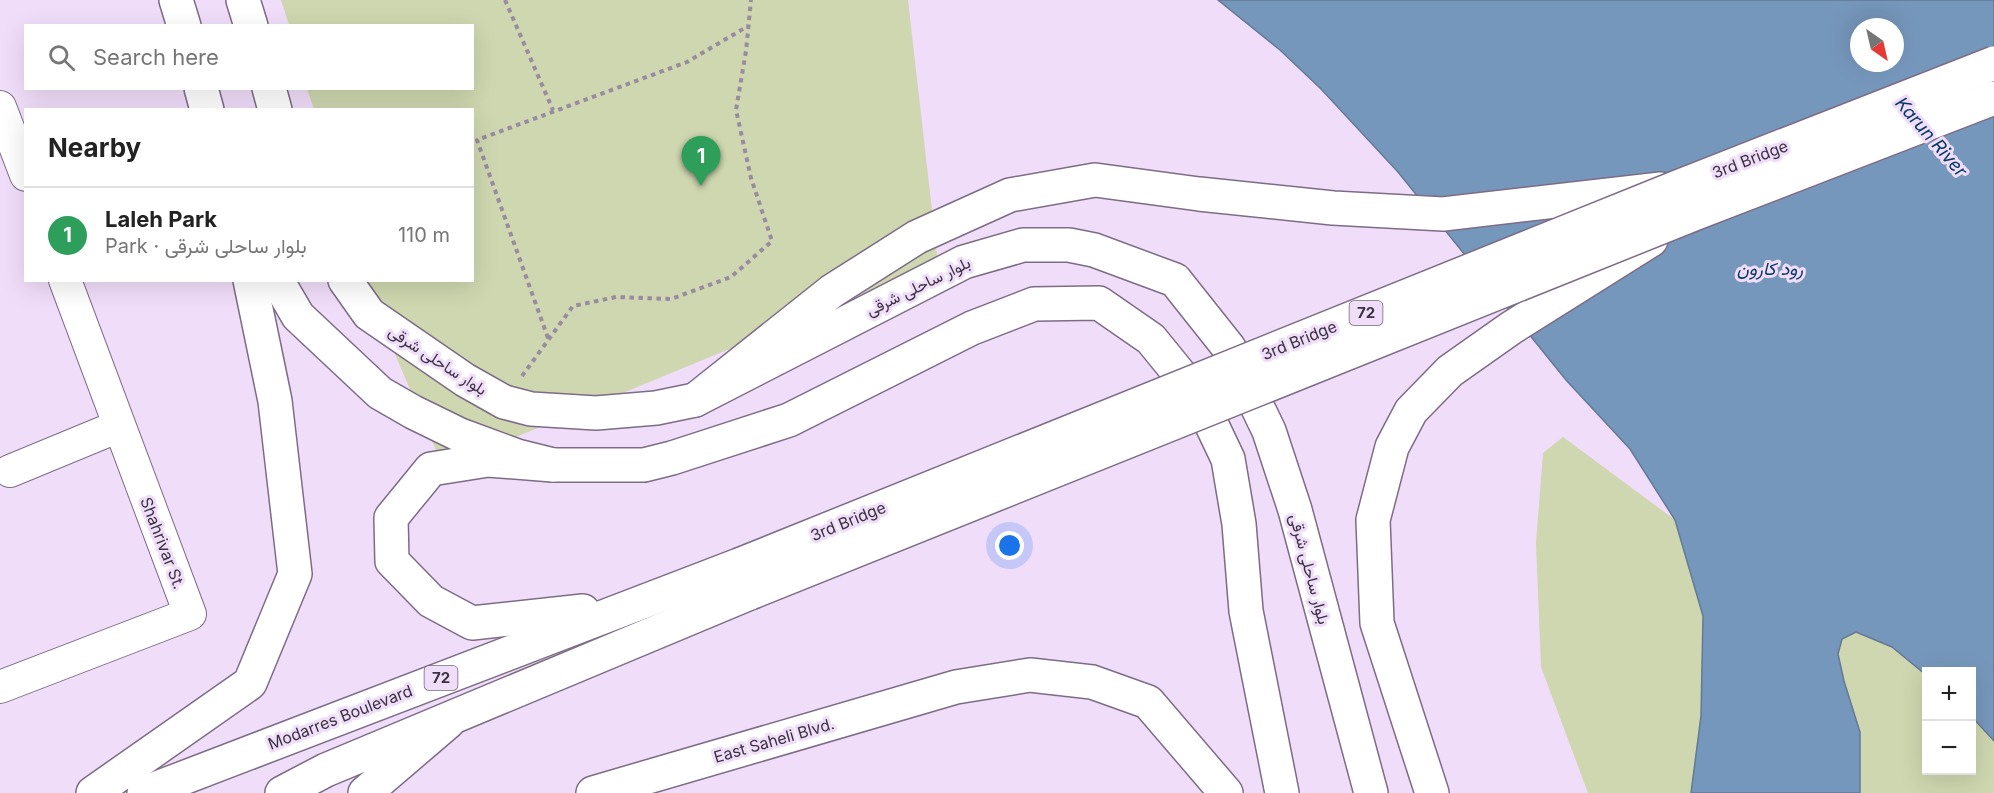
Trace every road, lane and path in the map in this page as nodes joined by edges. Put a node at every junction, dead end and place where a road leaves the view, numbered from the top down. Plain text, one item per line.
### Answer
1 (176, 0) edge
2 (243, 0) edge
3 (505, 0) edge
4 (751, 0) edge
5 (183, 24) edge
6 (250, 24) edge
7 (749, 25) junction
8 (1994, 63) edge
9 (202, 90) edge
10 (270, 90) edge
11 (1994, 98) edge
12 (206, 108) edge
13 (274, 108) edge
14 (554, 110) junction
15 (2, 120) edge
16 (24, 171) edge
17 (1687, 200) junction
18 (66, 282) edge
19 (250, 282) edge
20 (278, 282) edge
21 (346, 282) edge
22 (549, 339) junction
23 (695, 400) junction
24 (504, 402) junction
25 (119, 426) junction
26 (553, 465) junction
27 (10, 471) dead end
28 (744, 579) junction
29 (632, 605) junction
30 (0, 687) edge
31 (454, 717) junction
32 (93, 793) edge
33 (144, 793) edge
34 (282, 793) edge
35 (365, 793) edge
36 (593, 793) edge
37 (1226, 793) edge
38 (1282, 793) edge
39 (1371, 793) edge
40 (1432, 793) edge

1 - 5 main road
2 - 6 main road
3 - 14 path
4 - 7 path
7 - 14 path
7 - 22 path
8 - 17 main road, 3rd Bridge / 72, bridge
9 - 12 main road
10 - 13 main road
11 - 17 main road, 3rd Bridge / 72, bridge
14 - 22 path
15 - 16 street
17 - 23 main road, bridge
17 - 28 main road, 3rd Bridge / 72, bridge
17 - 40 main road, bridge
18 - 25 street, Shahrivar St.
19 - 32 main road
20 - 26 main road
21 - 24 main road, بلوار ساحلی شرقی
22 - 24 path
23 - 24 main road, بلوار ساحلی شرقی
23 - 39 main road, بلوار ساحلی شرقی
25 - 27 street
25 - 30 street, Shahrivar St.
26 - 29 main road
26 - 38 main road
28 - 29 main road, Modarres Boulevard / 72
28 - 31 main road, 72
29 - 33 main road, Modarres Boulevard / 72
31 - 34 main road, 72
31 - 35 main road
36 - 37 main road, East Saheli Blvd.

